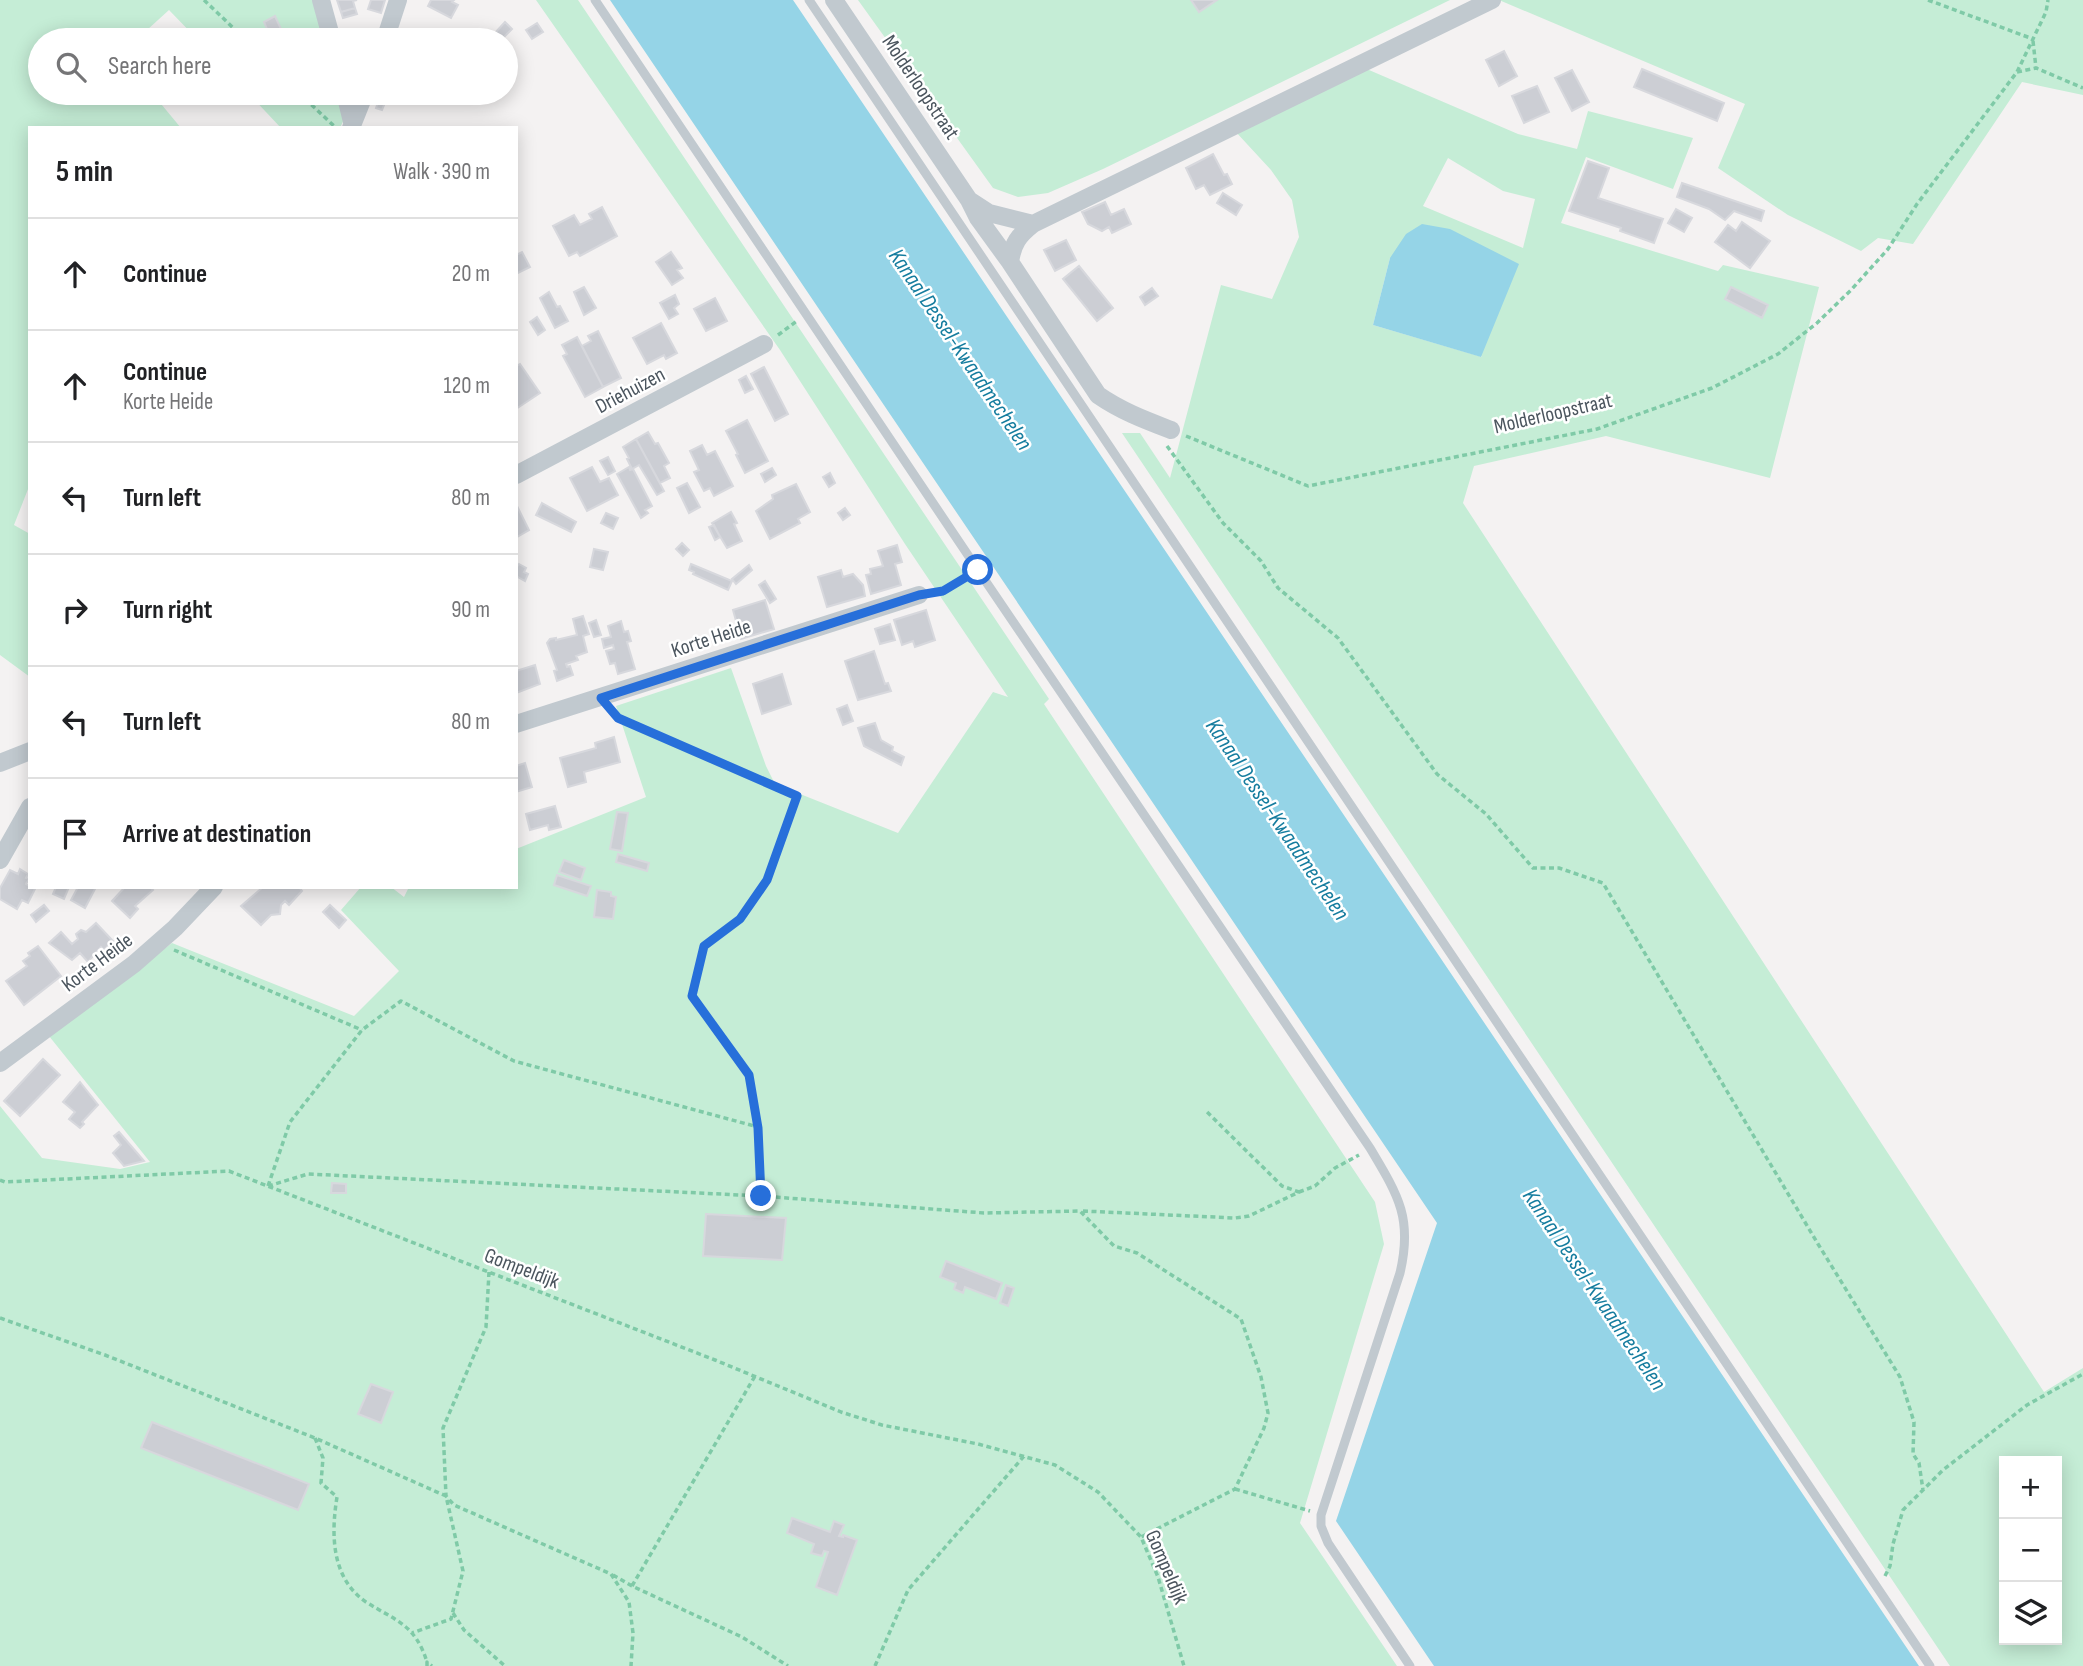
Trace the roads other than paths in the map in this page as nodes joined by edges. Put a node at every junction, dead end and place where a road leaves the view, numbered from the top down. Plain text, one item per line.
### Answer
1 (321, 0) edge
2 (398, 0) edge
3 (595, 0) edge
4 (809, 0) edge
5 (834, 0) edge
6 (1492, 0) edge
7 (328, 28) edge
8 (389, 28) edge
9 (345, 105) edge
10 (358, 105) edge
11 (346, 126) edge
12 (969, 200) junction
13 (1033, 224) junction
14 (1010, 262) junction
15 (764, 344) road end
16 (1171, 430) road end
17 (518, 474) edge
18 (919, 595) road end
19 (518, 723) edge
20 (28, 752) edge
21 (0, 763) edge
22 (28, 811) edge
23 (0, 860) edge
24 (212, 889) edge
25 (0, 1063) edge
26 (1410, 1666) edge
27 (1930, 1666) edge

1 - 7 street
2 - 8 street
3 - 26 lane
4 - 27 lane
5 - 12 street, Molderloopstraat
6 - 13 street
9 - 11 street
10 - 11 street
12 - 13 street, Molderloopstraat
12 - 14 street, Molderloopstraat
13 - 14 street
14 - 16 street, Molderloopstraat
15 - 17 street, Driehuizen
18 - 19 street, Korte Heide
20 - 21 street
22 - 23 street
24 - 25 street, Korte Heide

